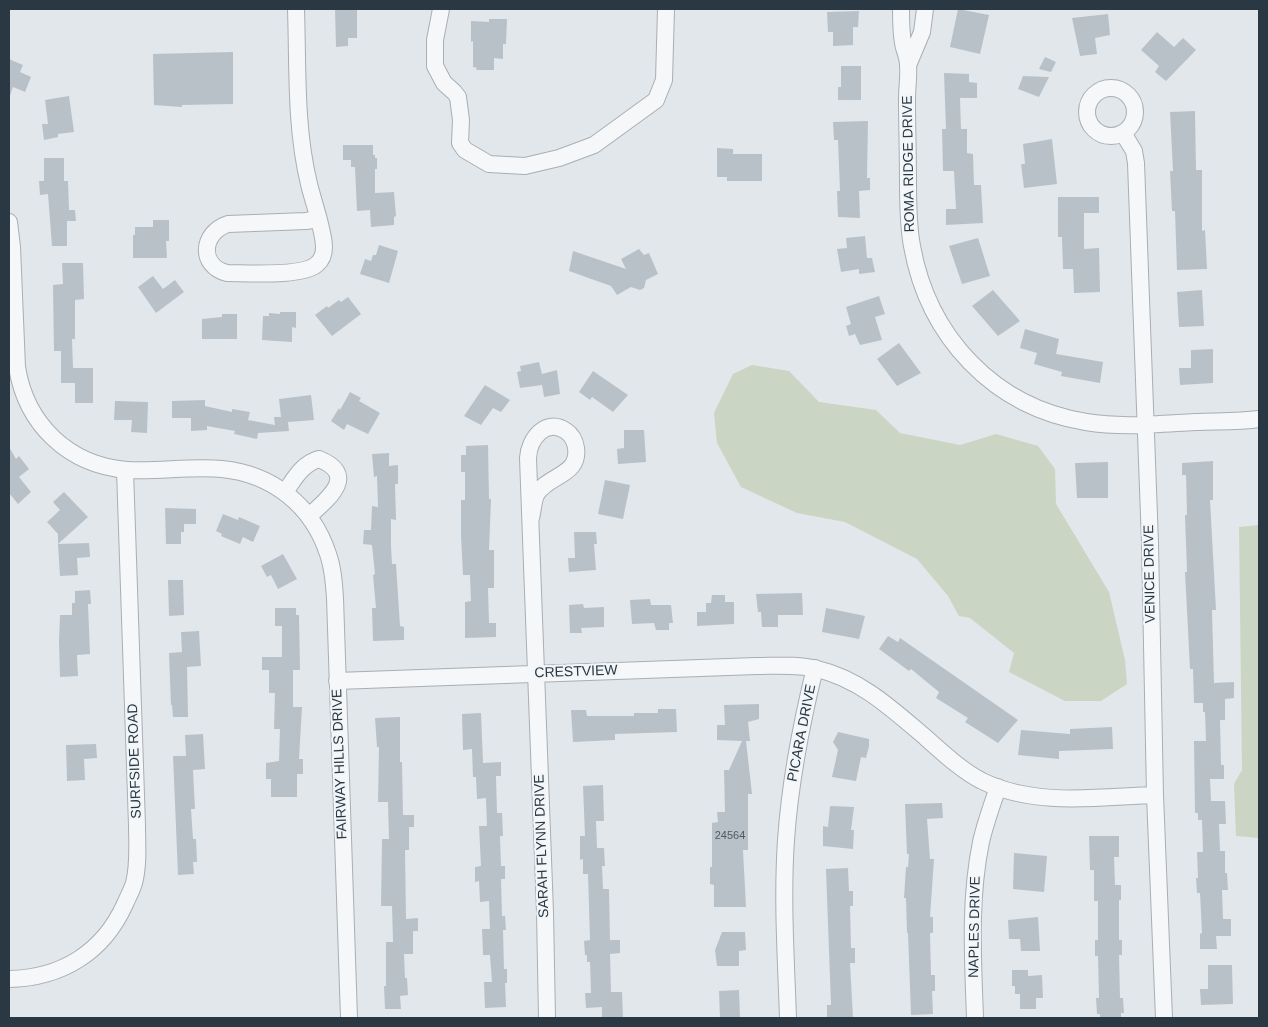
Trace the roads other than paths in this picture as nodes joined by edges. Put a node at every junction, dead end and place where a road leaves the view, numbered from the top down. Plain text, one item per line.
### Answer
1 (296, 9) edge
2 (441, 9) edge
3 (666, 9) edge
4 (901, 9) edge
5 (925, 9) edge
6 (909, 63) junction
7 (1123, 133) dead end
8 (318, 219) junction
9 (9, 222) edge
10 (1259, 419) edge
11 (1144, 424) junction
12 (125, 470) junction
13 (285, 492) junction
14 (309, 516) junction
15 (531, 518) junction
16 (815, 668) junction
17 (535, 674) junction
18 (337, 681) junction
19 (998, 788) junction
20 (1155, 795) junction
21 (9, 979) edge
22 (349, 1018) edge
23 (547, 1018) edge
24 (788, 1018) edge
25 (975, 1018) edge
26 (1164, 1018) edge

1 - 8 street
2 - 3 street
4 - 6 street, ROMA RIDGE DRIVE
5 - 6 street, ROMA RIDGE DRIVE
6 - 11 street, ROMA RIDGE DRIVE
7 - 11 street, VENICE DRIVE
8 - 8 street
9 - 12 street, FAIRWAY HILLS DRIVE
10 - 11 street, ROMA RIDGE DRIVE
11 - 20 street, VENICE DRIVE
12 - 13 street, FAIRWAY HILLS DRIVE
12 - 21 street, SURFSIDE ROAD
13 - 14 street, FAIRWAY HILLS DRIVE
13 - 14 street
14 - 18 street, FAIRWAY HILLS DRIVE
15 - 15 street, SARAH FLYNN DRIVE
15 - 17 street, SARAH FLYNN DRIVE
16 - 17 street, CRESTVIEW
16 - 19 street, PICARA DRIVE
16 - 24 street, PICARA DRIVE
17 - 18 street, CRESTVIEW
17 - 23 street, SARAH FLYNN DRIVE
18 - 22 street, FAIRWAY HILLS DRIVE
19 - 20 street
19 - 25 street, NAPLES DRIVE
20 - 26 street, VENICE DRIVE

